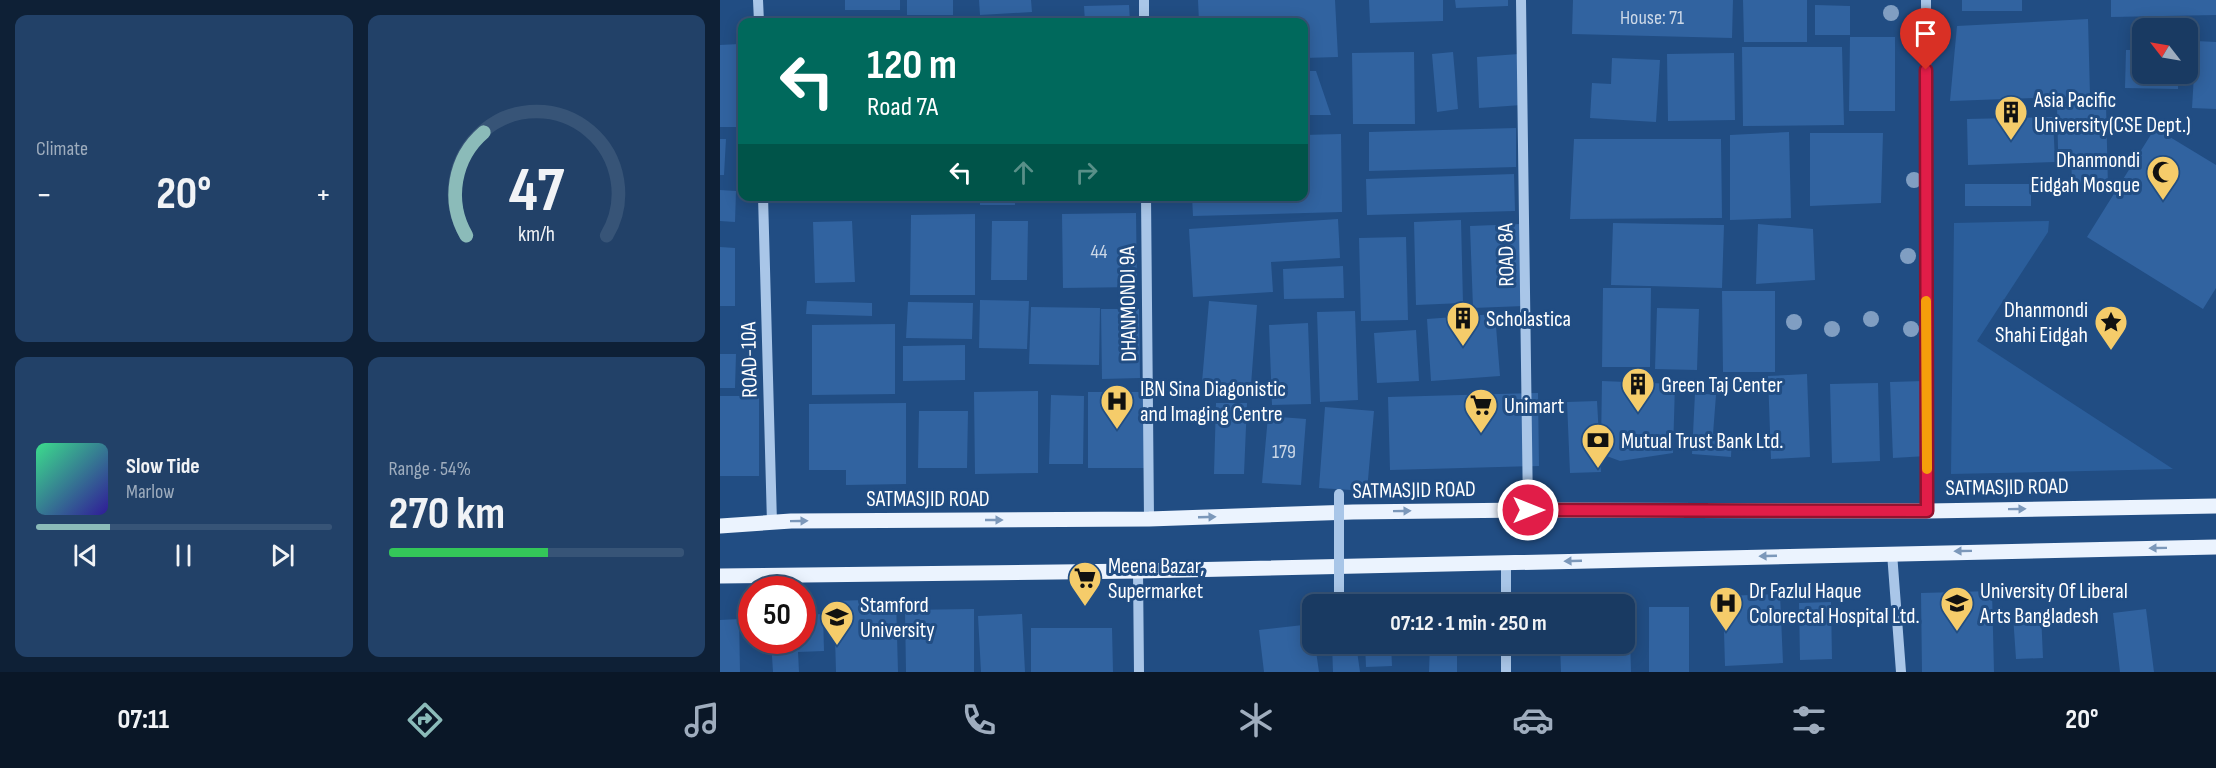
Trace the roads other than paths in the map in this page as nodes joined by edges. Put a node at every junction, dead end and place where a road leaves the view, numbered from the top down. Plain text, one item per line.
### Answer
1 (758, 0) edge
2 (1144, 0) edge
3 (1521, 0) edge
4 (1926, 0) edge
5 (759, 18) edge
6 (1144, 18) edge
7 (763, 201) edge
8 (1146, 201) edge
9 (1339, 494) dead end
10 (2216, 506) edge
11 (1528, 510) junction
12 (1927, 511) junction
13 (1149, 519) junction
14 (772, 523) junction
15 (720, 526) edge
16 (2216, 547) edge
17 (1892, 553) junction
18 (1506, 563) junction
19 (1138, 571) junction
20 (720, 576) edge
21 (1339, 594) edge
22 (1506, 594) edge
23 (1506, 654) edge
24 (1139, 672) edge
25 (1506, 672) edge
26 (1901, 672) edge

1 - 5 street
2 - 6 street
3 - 11 street, ROAD 8A
4 - 12 street
7 - 14 street, ROAD-10A
8 - 13 street, DHANMONDI 9A
9 - 21 street, bridge
12 -> 10 main road, SATMASJID ROAD
11 - 12 main road, SATMASJID ROAD
13 -> 11 main road, SATMASJID ROAD
14 -> 13 main road, SATMASJID ROAD
14 - 15 main road, SATMASJID ROAD
16 -> 17 main road
17 -> 18 main road
17 - 26 street
18 - 19 main road
18 - 22 street
19 - 20 main road
19 - 24 street
23 - 25 street

